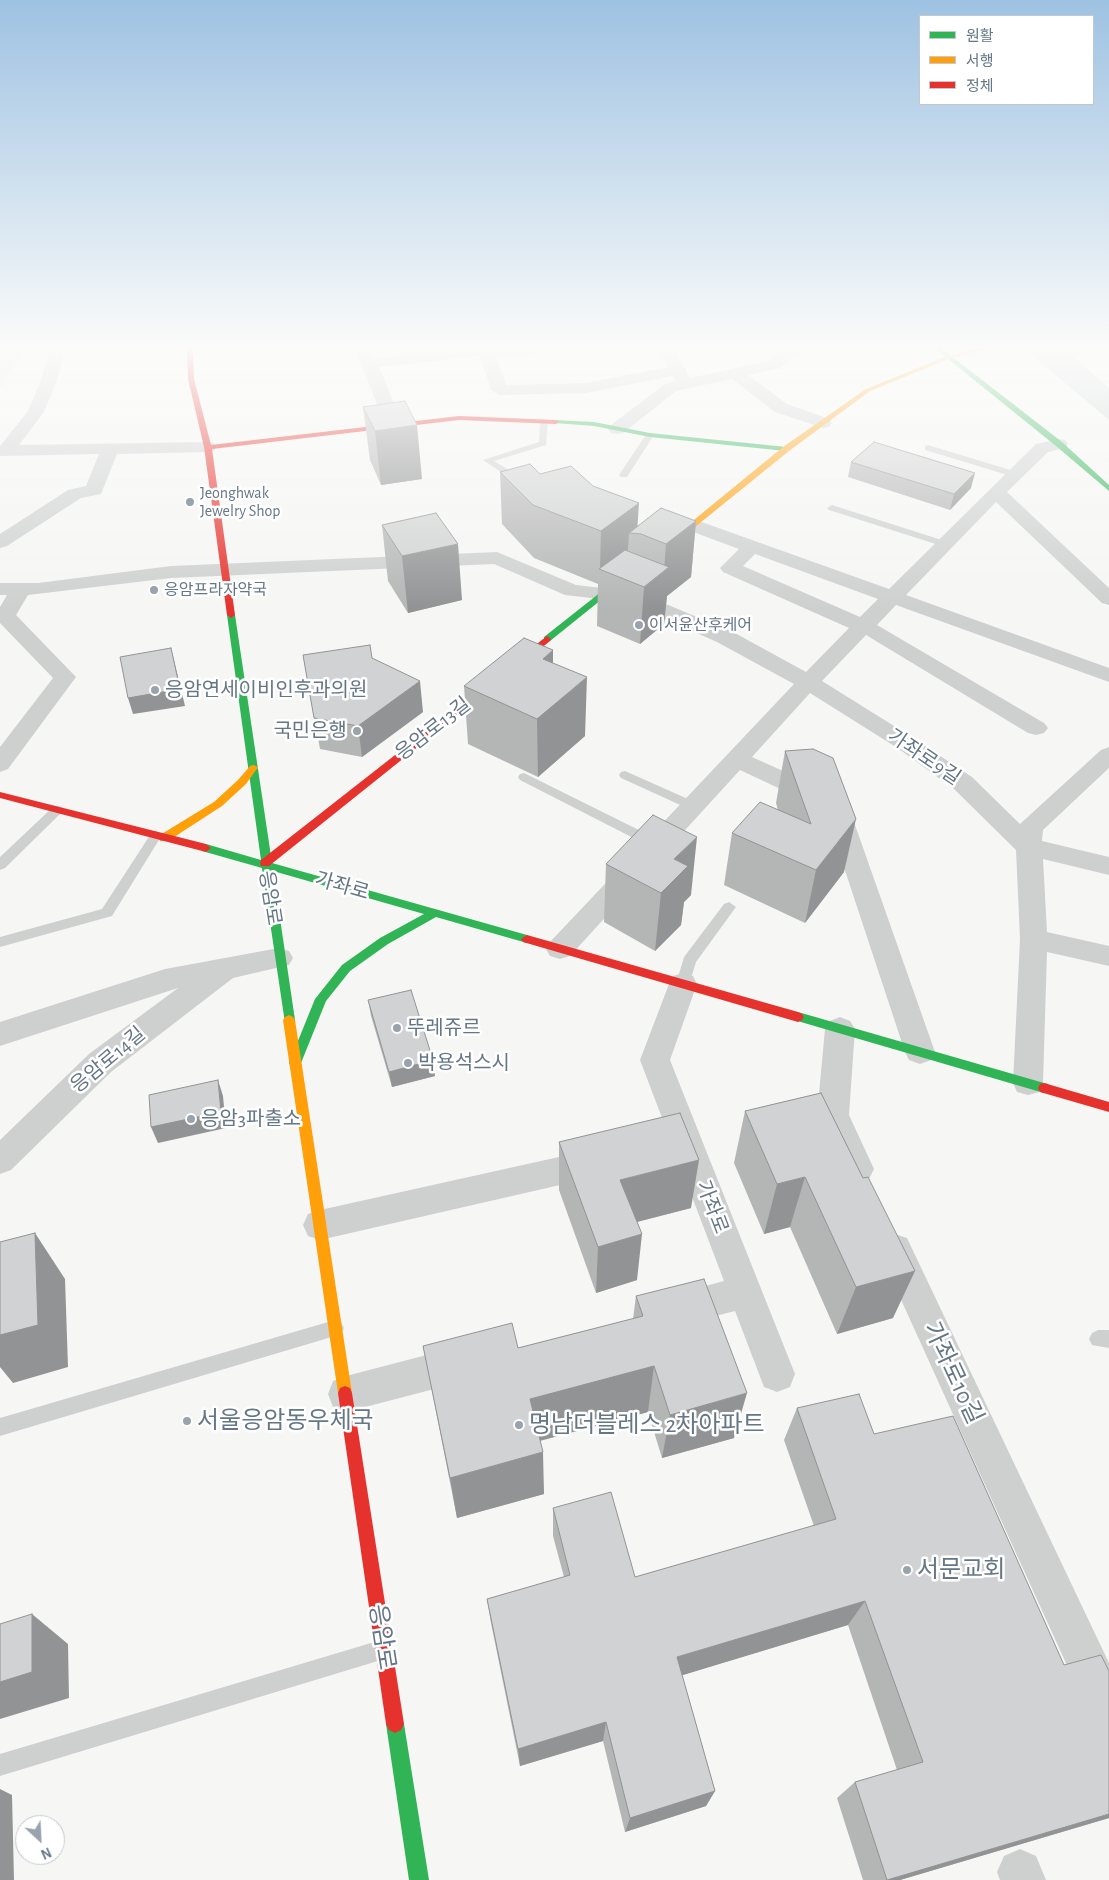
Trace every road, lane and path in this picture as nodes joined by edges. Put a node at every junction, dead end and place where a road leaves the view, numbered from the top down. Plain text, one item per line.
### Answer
1 (18, 434) edge
2 (205, 434) edge
3 (320, 434) edge
4 (543, 434) edge
5 (643, 434) edge
6 (808, 434) edge
7 (1046, 434) edge
8 (650, 435) junction
9 (1059, 444) junction
10 (208, 447) junction
11 (928, 448) dead end
12 (110, 449) junction
13 (786, 449) junction
14 (3, 451) edge
15 (624, 474) dead end
16 (1014, 474) junction
17 (529, 486) edge
18 (1109, 489) edge
19 (996, 492) junction
20 (832, 508) dead end
21 (692, 525) junction
22 (0, 542) edge
23 (945, 544) junction
24 (752, 547) junction
25 (654, 554) edge
26 (639, 566) edge
27 (224, 571) junction
28 (11, 589) edge
29 (602, 595) junction
30 (891, 598) junction
31 (1109, 599) edge
32 (862, 627) junction
33 (1109, 676) edge
34 (808, 682) junction
35 (1036, 728) dead end
36 (1109, 755) edge
37 (736, 759) junction
38 (0, 764) edge
39 (252, 768) junction
40 (625, 775) dead end
41 (524, 777) dead end
42 (0, 795) edge
43 (693, 806) junction
44 (57, 810) junction
45 (160, 837) junction
46 (658, 844) junction
47 (1029, 847) junction
48 (265, 863) junction
49 (0, 865) edge
50 (1109, 866) edge
51 (730, 907) dead end
52 (436, 912) junction
53 (1034, 939) junction
54 (0, 942) edge
55 (560, 949) junction
56 (1109, 956) edge
57 (279, 958) junction
58 (224, 969) junction
59 (683, 984) junction
60 (840, 1029) junction
61 (0, 1034) edge
62 (920, 1052) junction
63 (295, 1062) junction
64 (1028, 1083) junction
65 (1109, 1106) edge
66 (619, 1158) edge
67 (0, 1160) edge
68 (320, 1225) junction
69 (745, 1292) junction
70 (643, 1317) edge
71 (336, 1328) junction
72 (499, 1354) edge
73 (777, 1374) dead end
74 (346, 1394) junction
75 (0, 1427) edge
76 (384, 1649) junction
77 (1109, 1710) edge
78 (0, 1765) edge
79 (419, 1880) edge

1 - 14 street
2 - 10 main road, 응암로
3 - 10 main road
4 - 17 lane
5 - 8 main road
6 - 13 main road
7 - 9 main road
8 - 13 main road
8 - 15 lane
9 - 16 street
9 - 18 main road
10 - 12 street
10 - 27 main road, 응암로
11 - 16 lane
12 - 14 street
12 - 22 street
13 - 21 main road
16 - 19 street
19 - 23 street
19 - 31 street
20 - 23 lane
21 - 24 street
21 - 25 main road
23 - 30 street
24 - 30 street
24 - 32 street
26 - 29 main road, 응암로13길
27 - 28 street
27 - 29 street
27 - 39 main road, 응암로
28 - 38 street
29 - 34 street, 가좌로9길
29 - 48 main road, 응암로13길
30 - 32 street
30 - 33 street
32 - 34 street
32 - 35 street
34 - 37 street
34 - 47 street, 가좌로9길
36 - 47 street
37 - 43 street
37 - 62 street
39 - 45 main road
39 - 48 main road, 응암로
40 - 43 lane
41 - 46 lane
42 - 44 main road, 가좌로
43 - 46 street
44 - 45 main road, 가좌로
44 - 49 lane
45 - 48 main road, 가좌로
45 - 54 lane
46 - 55 street
47 - 50 street
47 - 53 street
48 - 52 main road, 가좌로
48 - 57 main road, 응암로
51 - 59 lane
52 - 55 main road, 가좌로
52 - 63 main road
53 - 56 street
53 - 64 street
55 - 59 main road, 가좌로
57 - 58 street, 응암로14길
57 - 63 main road, 응암로
58 - 61 street, 응암로14길
58 - 67 street, 응암로14길
59 - 60 main road, 가좌로
59 - 69 street, 가좌로
60 - 62 main road, 가좌로
60 - 77 street, 가좌로10길
62 - 64 main road, 가좌로
63 - 68 main road, 응암로
64 - 65 main road, 가좌로
66 - 68 street
68 - 71 main road, 응암로
69 - 70 street
69 - 73 street, 가좌로
71 - 74 main road, 응암로
71 - 75 lane
72 - 74 street
74 - 76 main road, 응암로
76 - 78 lane
76 - 79 main road, 응암로

